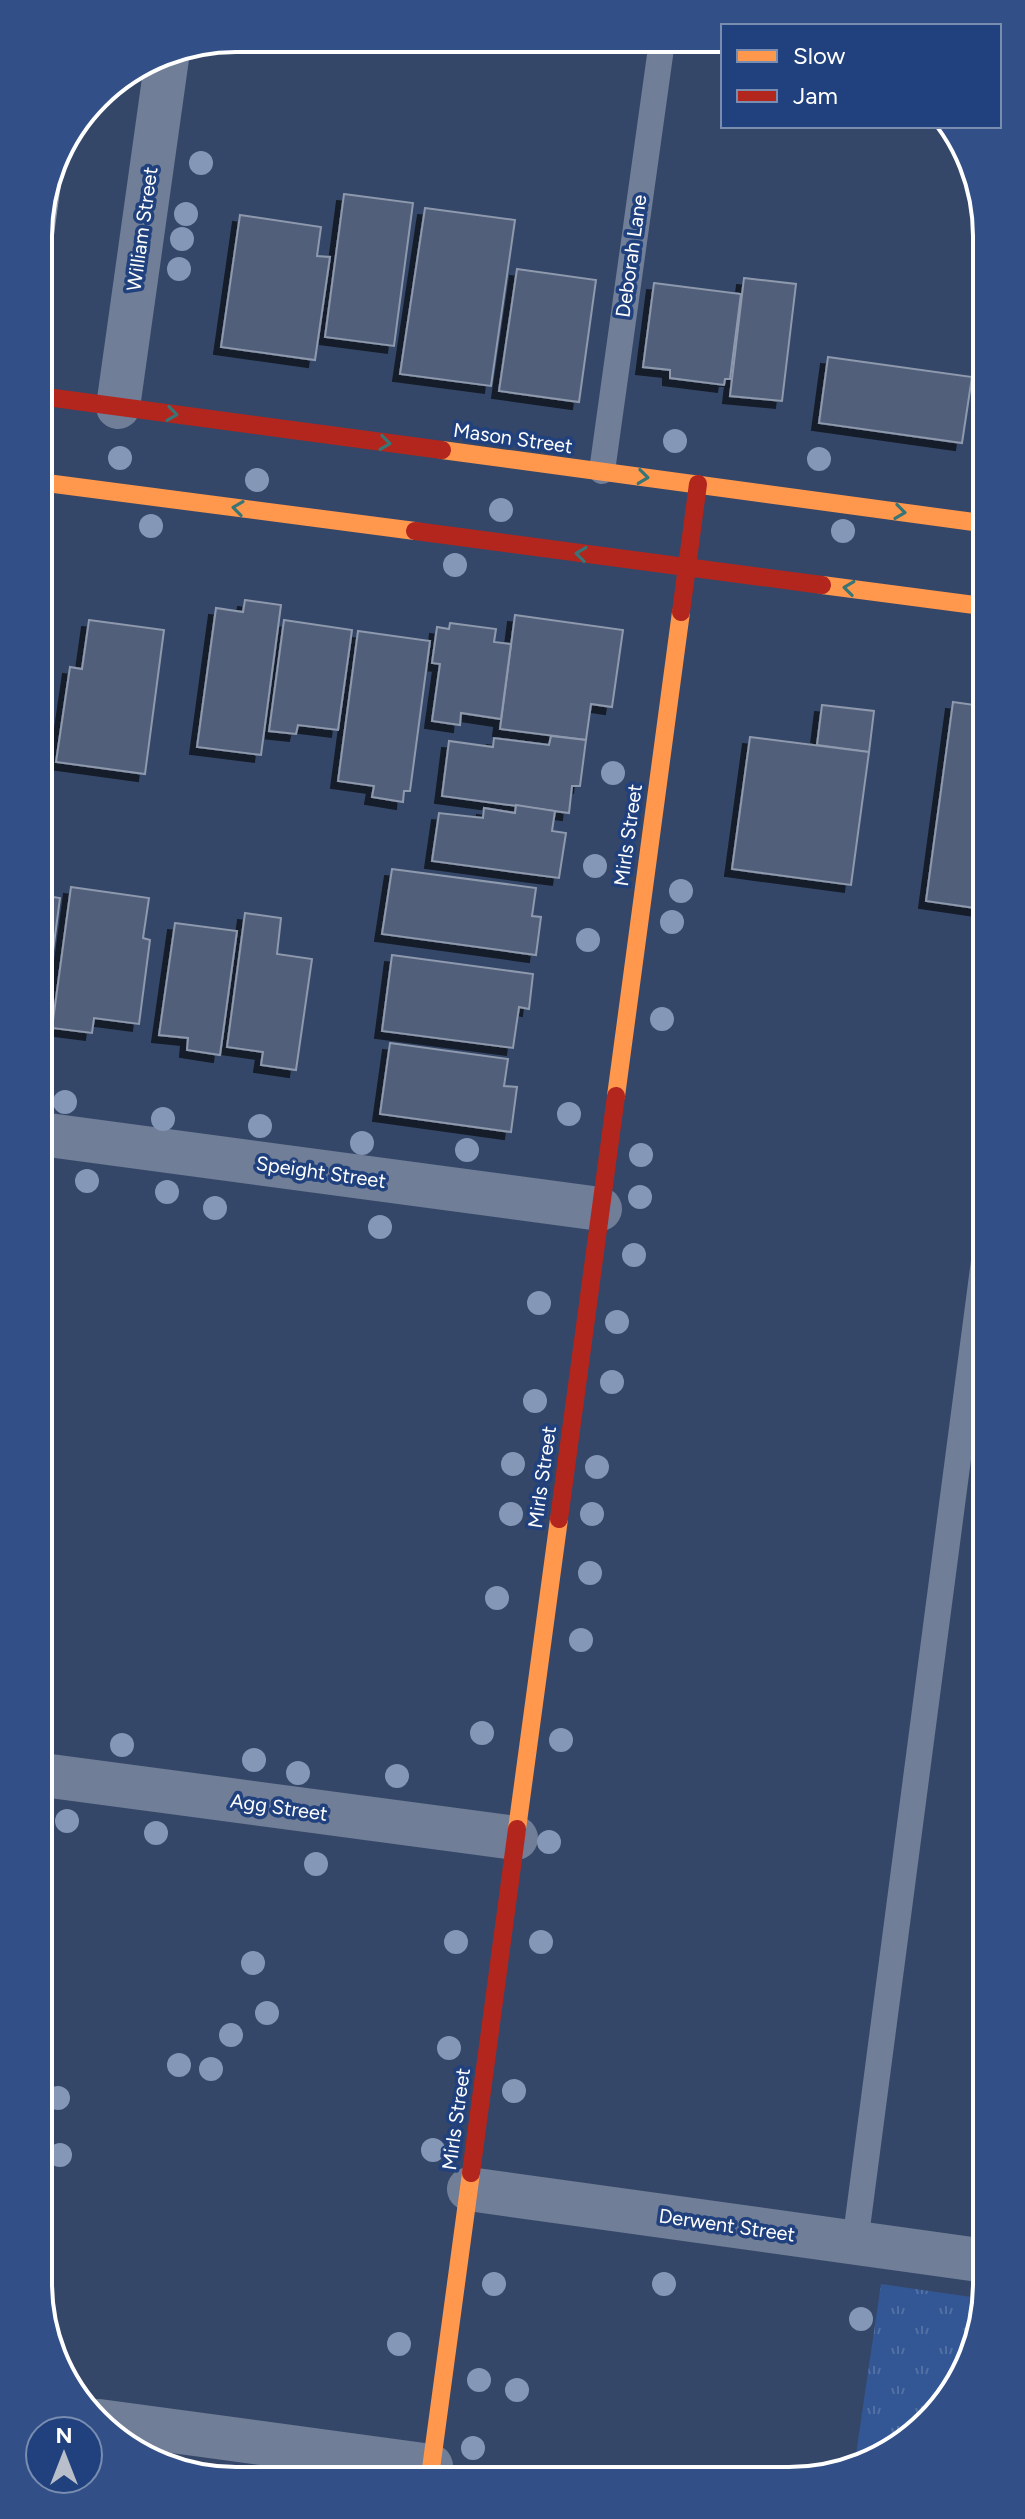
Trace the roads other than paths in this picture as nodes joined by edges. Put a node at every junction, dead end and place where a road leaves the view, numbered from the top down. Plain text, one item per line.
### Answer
1 (660, 52) edge
2 (166, 66) edge
3 (52, 398) edge
4 (118, 407) junction
5 (602, 471) junction
6 (52, 484) edge
7 (698, 484) junction
8 (973, 522) edge
9 (686, 567) junction
10 (973, 605) edge
11 (52, 1135) edge
12 (600, 1209) junction
13 (973, 1345) edge
14 (52, 1776) edge
15 (516, 1838) junction
16 (469, 2189) junction
17 (855, 2243) junction
18 (973, 2259) edge
19 (119, 2424) edge
20 (404, 2467) edge
21 (431, 2467) edge

1 - 5 lane, Deborah Lane
2 - 4 street, William Street
3 - 4 street, Mason Street
4 -> 5 street, Mason Street
5 -> 7 street, Mason Street
9 -> 6 street
7 -> 8 street, Mason Street
7 - 9 street, Mirls Street
10 -> 9 street
9 - 12 street, Mirls Street
11 - 12 street, Speight Street
12 - 15 street, Mirls Street
13 - 17 lane
14 - 15 street, Agg Street
15 - 16 street, Mirls Street
16 - 17 street, Derwent Street
16 - 21 street, Mirls Street
17 - 18 street, Derwent Street
19 - 20 street

